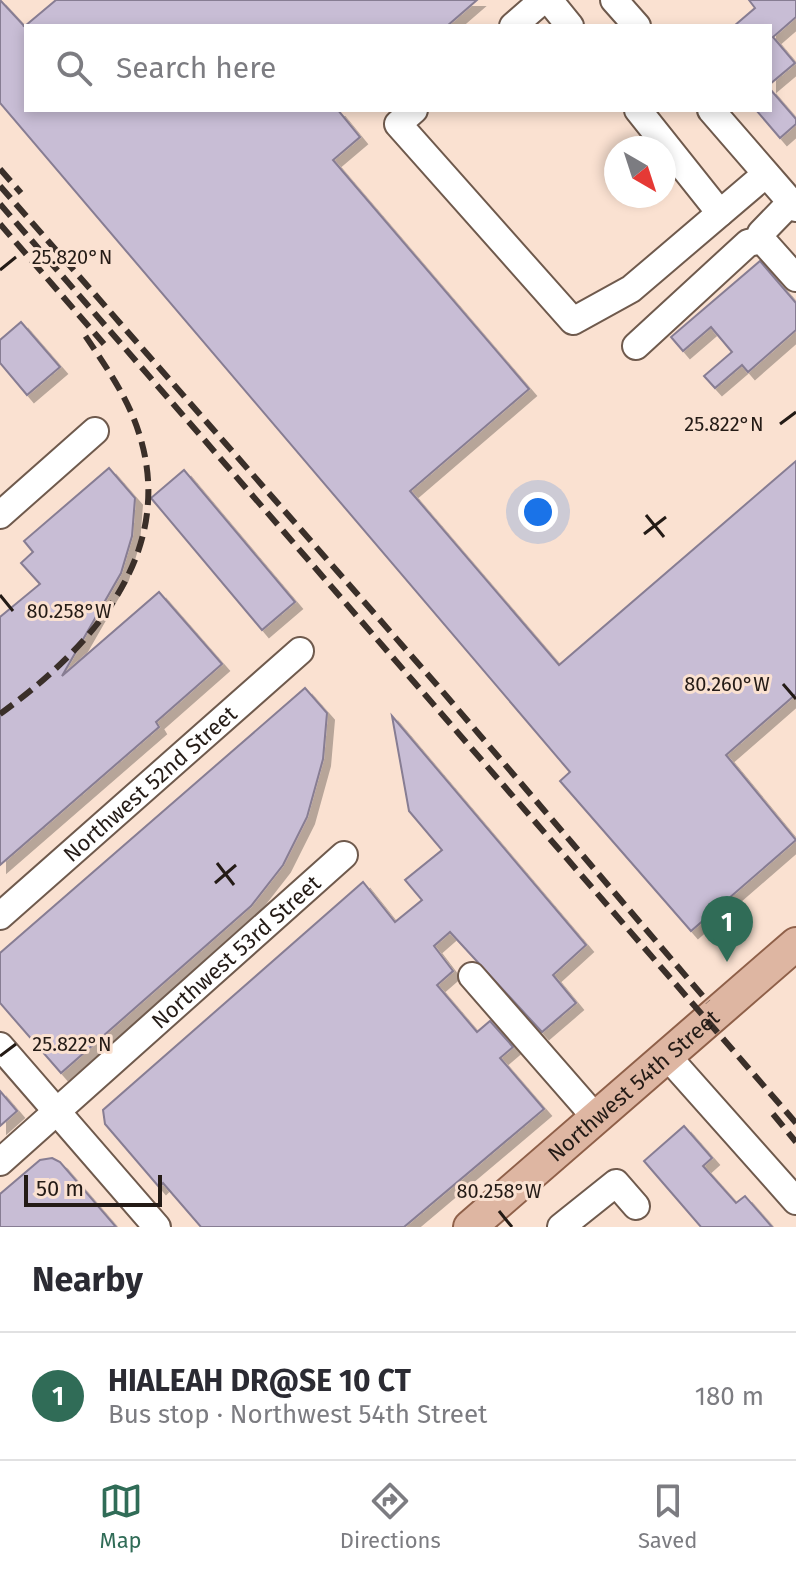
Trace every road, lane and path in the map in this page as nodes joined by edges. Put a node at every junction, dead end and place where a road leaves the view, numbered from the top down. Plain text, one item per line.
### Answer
1 (546, 0) edge
2 (614, 0) edge
3 (516, 24) edge
4 (568, 24) edge
5 (635, 24) edge
6 (412, 112) edge
7 (640, 112) edge
8 (713, 112) edge
9 (766, 174) junction
10 (794, 205) edge
11 (720, 213) junction
12 (762, 240) junction
13 (796, 278) edge
14 (636, 346) dead end
15 (95, 431) dead end
16 (0, 515) edge
17 (300, 651) dead end
18 (344, 855) dead end
19 (0, 916) edge
20 (796, 944) edge
21 (472, 976) dead end
22 (0, 1046) edge
23 (667, 1056) junction
24 (56, 1111) junction
25 (596, 1118) junction
26 (0, 1162) edge
27 (796, 1201) edge
28 (636, 1206) dead end
29 (157, 1227) edge
30 (470, 1227) edge
31 (561, 1227) edge

1 - 3 street
1 - 4 street
2 - 5 street
6 - 11 street
7 - 11 street
8 - 9 street
9 - 10 street
9 - 11 street
10 - 12 street
12 - 13 street
12 - 14 street
15 - 16 street
17 - 19 street, Northwest 52nd Street
18 - 24 street, Northwest 53rd Street
20 - 23 main road, Northwest 54th Street
21 - 25 street
22 - 24 street
23 - 25 main road, Northwest 54th Street
23 - 27 street
24 - 26 street, Northwest 53rd Street
24 - 29 street
25 - 30 main road, Northwest 54th Street
28 - 31 street

